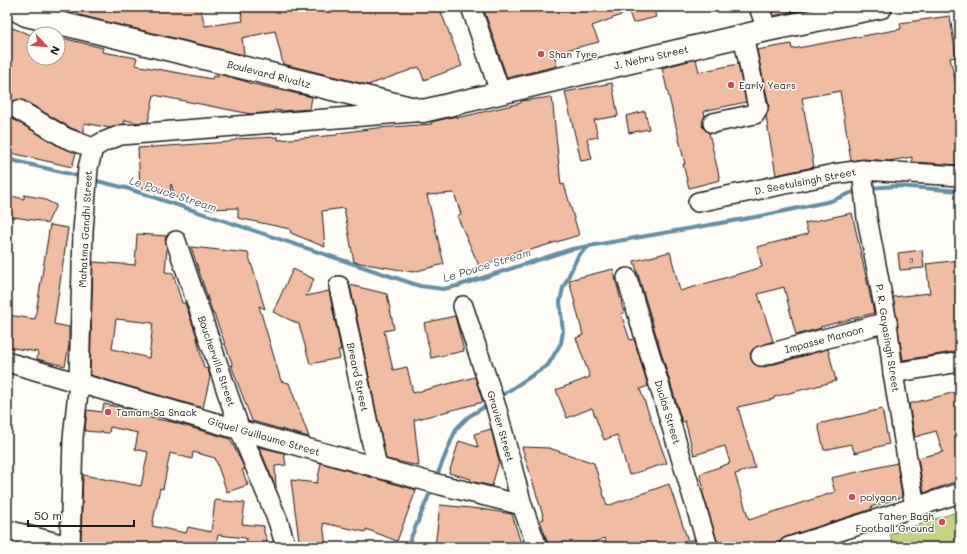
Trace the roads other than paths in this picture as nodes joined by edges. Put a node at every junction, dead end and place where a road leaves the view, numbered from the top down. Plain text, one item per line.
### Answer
1 (11, 7) edge
2 (471, 7) edge
3 (759, 7) edge
4 (881, 7) edge
5 (767, 30) junction
6 (743, 35) junction
7 (500, 92) junction
8 (19, 110) dead end
9 (423, 111) junction
10 (713, 123) dead end
11 (93, 148) junction
12 (862, 170) junction
13 (960, 176) edge
14 (698, 202) dead end
15 (176, 241) dead end
16 (627, 278) dead end
17 (338, 286) dead end
18 (463, 306) dead end
19 (887, 322) junction
20 (761, 356) dead end
21 (7, 362) edge
22 (960, 362) edge
23 (893, 373) junction
24 (79, 383) junction
25 (240, 430) junction
26 (377, 468) junction
27 (960, 494) edge
28 (522, 505) junction
29 (915, 507) junction
30 (7, 530) edge
31 (70, 547) edge
32 (286, 547) edge
33 (536, 547) edge
34 (708, 547) edge
35 (790, 547) edge

1 - 9 main road, Boulevard Rivaltz
2 - 7 street
3 - 5 street
4 - 5 main road, J. Nehru Street
5 - 6 main road, J. Nehru Street
6 - 7 main road, J. Nehru Street
6 - 10 street
7 - 9 main road, J. Nehru Street
8 - 11 street
9 - 11 street
11 - 24 street, Mahatma Gandhi Street
12 - 13 street, D. Seetulsingh Street
12 - 14 street, D. Seetulsingh Street
12 - 19 street, P. R. Gayasingh Street
15 - 25 street, Boucherville Street
16 - 34 street, Duclos Street
17 - 26 street, Breard Street
18 - 28 street, Gravier Street
19 - 20 street, Impasse Manoon
19 - 23 street, P. R. Gayasingh Street
21 - 24 street, Giquel Guillaume Street
22 - 23 street
23 - 29 street, P. R. Gayasingh Street
24 - 25 street, Giquel Guillaume Street
24 - 31 street, Mahatma Gandhi Street
25 - 26 street, Giquel Guillaume Street
25 - 32 street, Boucherville Street
26 - 28 street, Giquel Guillaume Street
27 - 29 street
28 - 33 street, Gravier Street
29 - 35 street
30 - 31 street

